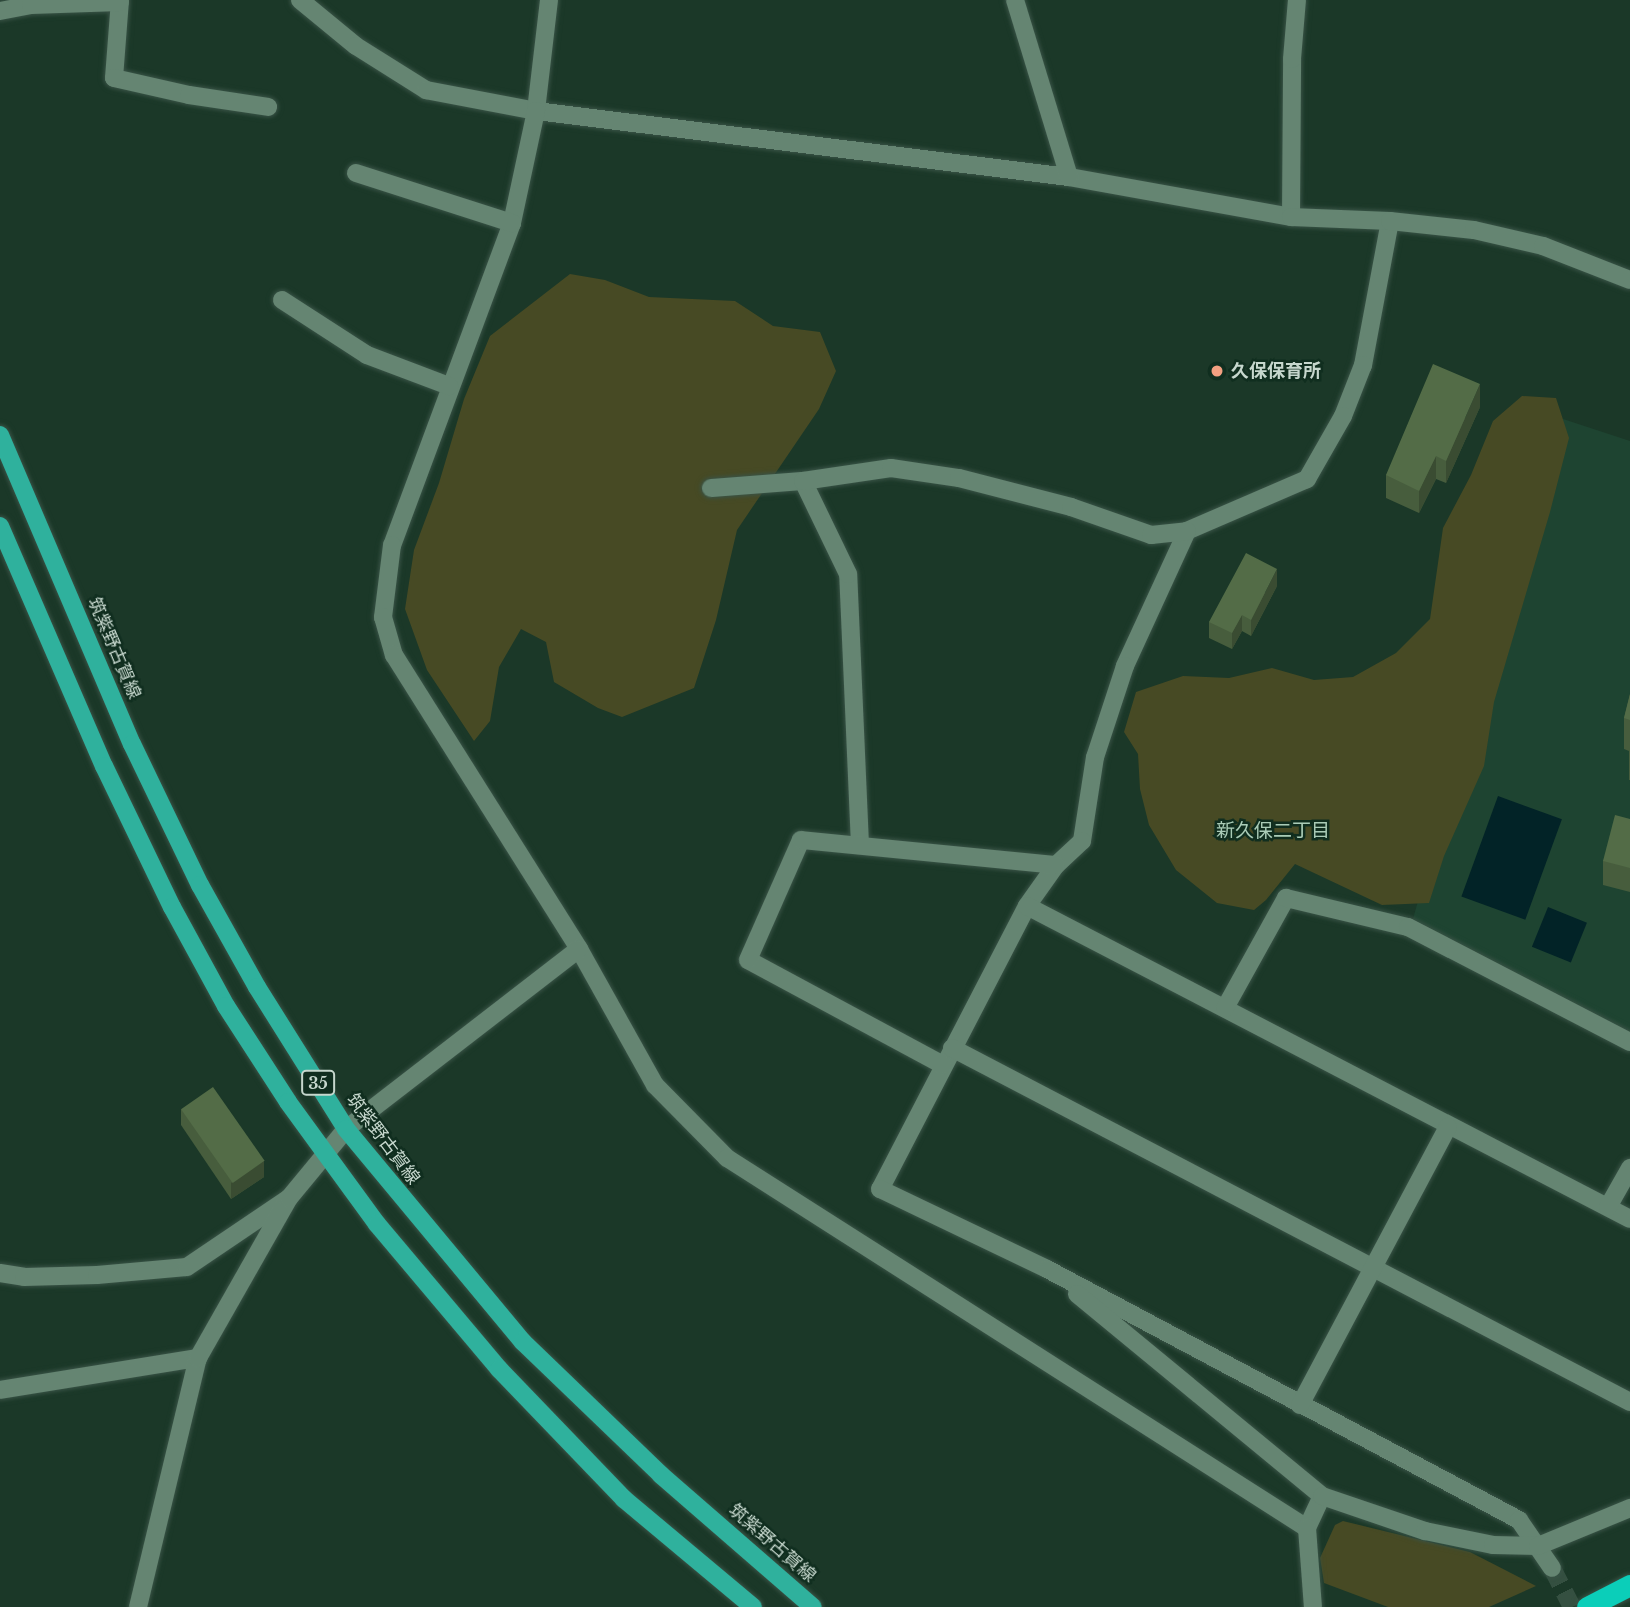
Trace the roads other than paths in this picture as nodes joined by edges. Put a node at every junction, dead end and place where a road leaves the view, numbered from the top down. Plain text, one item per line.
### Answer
1 (300, 0) edge
2 (549, 0) edge
3 (1015, 0) edge
4 (1297, 0) edge
5 (120, 1) edge
6 (0, 11) edge
7 (268, 107) dead end
8 (536, 111) junction
9 (356, 173) dead end
10 (1069, 177) junction
11 (1291, 218) junction
12 (1390, 221) junction
13 (512, 223) junction
14 (1630, 280) edge
15 (282, 300) dead end
16 (449, 386) junction
17 (0, 435) edge
18 (803, 481) junction
19 (711, 488) dead end
20 (0, 526) edge
21 (1187, 531) junction
22 (860, 845) junction
23 (1056, 864) junction
24 (1027, 906) junction
25 (579, 949) junction
26 (1225, 1008) junction
27 (1630, 1042) edge
28 (952, 1048) junction
29 (943, 1065) junction
30 (1448, 1127) junction
31 (346, 1129) junction
32 (324, 1153) junction
33 (1630, 1168) edge
34 (289, 1198) junction
35 (1608, 1208) junction
36 (1630, 1219) edge
37 (1374, 1268) junction
38 (1047, 1269) junction
39 (0, 1273) edge
40 (198, 1358) junction
41 (0, 1390) edge
42 (1630, 1402) edge
43 (1300, 1405) junction
44 (1322, 1496) junction
45 (1630, 1508) edge
46 (1307, 1528) junction
47 (1538, 1546) junction
48 (1552, 1568) tunnel mouth
49 (1630, 1585) edge
50 (138, 1607) edge
51 (752, 1607) edge
52 (813, 1607) edge
53 (1313, 1607) edge
54 (1587, 1607) edge

1 - 8 street
2 - 8 street
3 - 10 street
4 - 11 street
5 - 6 street
5 - 7 street
8 - 10 street
8 - 13 street
9 - 13 street
10 - 11 street
11 - 12 street
12 - 14 street
12 - 21 street
13 - 16 street
15 - 16 street
16 - 25 street
17 - 31 main road, 筑紫野古賀線 / 35
18 - 19 street
18 - 21 street
18 - 22 street
20 - 32 main road, 35
21 - 23 street
22 - 23 street
22 - 29 street
23 - 24 street
24 - 26 street
24 - 28 street
25 - 31 street
25 - 46 street
26 - 27 street
26 - 30 street
28 - 29 street
28 - 37 street
29 - 38 street
30 - 35 street
30 - 37 street
31 - 32 street
31 - 52 main road, 筑紫野古賀線 / 35
32 - 34 street
32 - 51 main road, 35
33 - 35 street
34 - 39 street
34 - 40 street
35 - 36 street
37 - 42 street
37 - 43 street
38 - 43 street
38 - 44 street
40 - 41 street
40 - 50 street
43 - 47 street
44 - 46 street
44 - 47 street
45 - 47 street
46 - 53 street
47 - 48 street
49 - 54 highway

